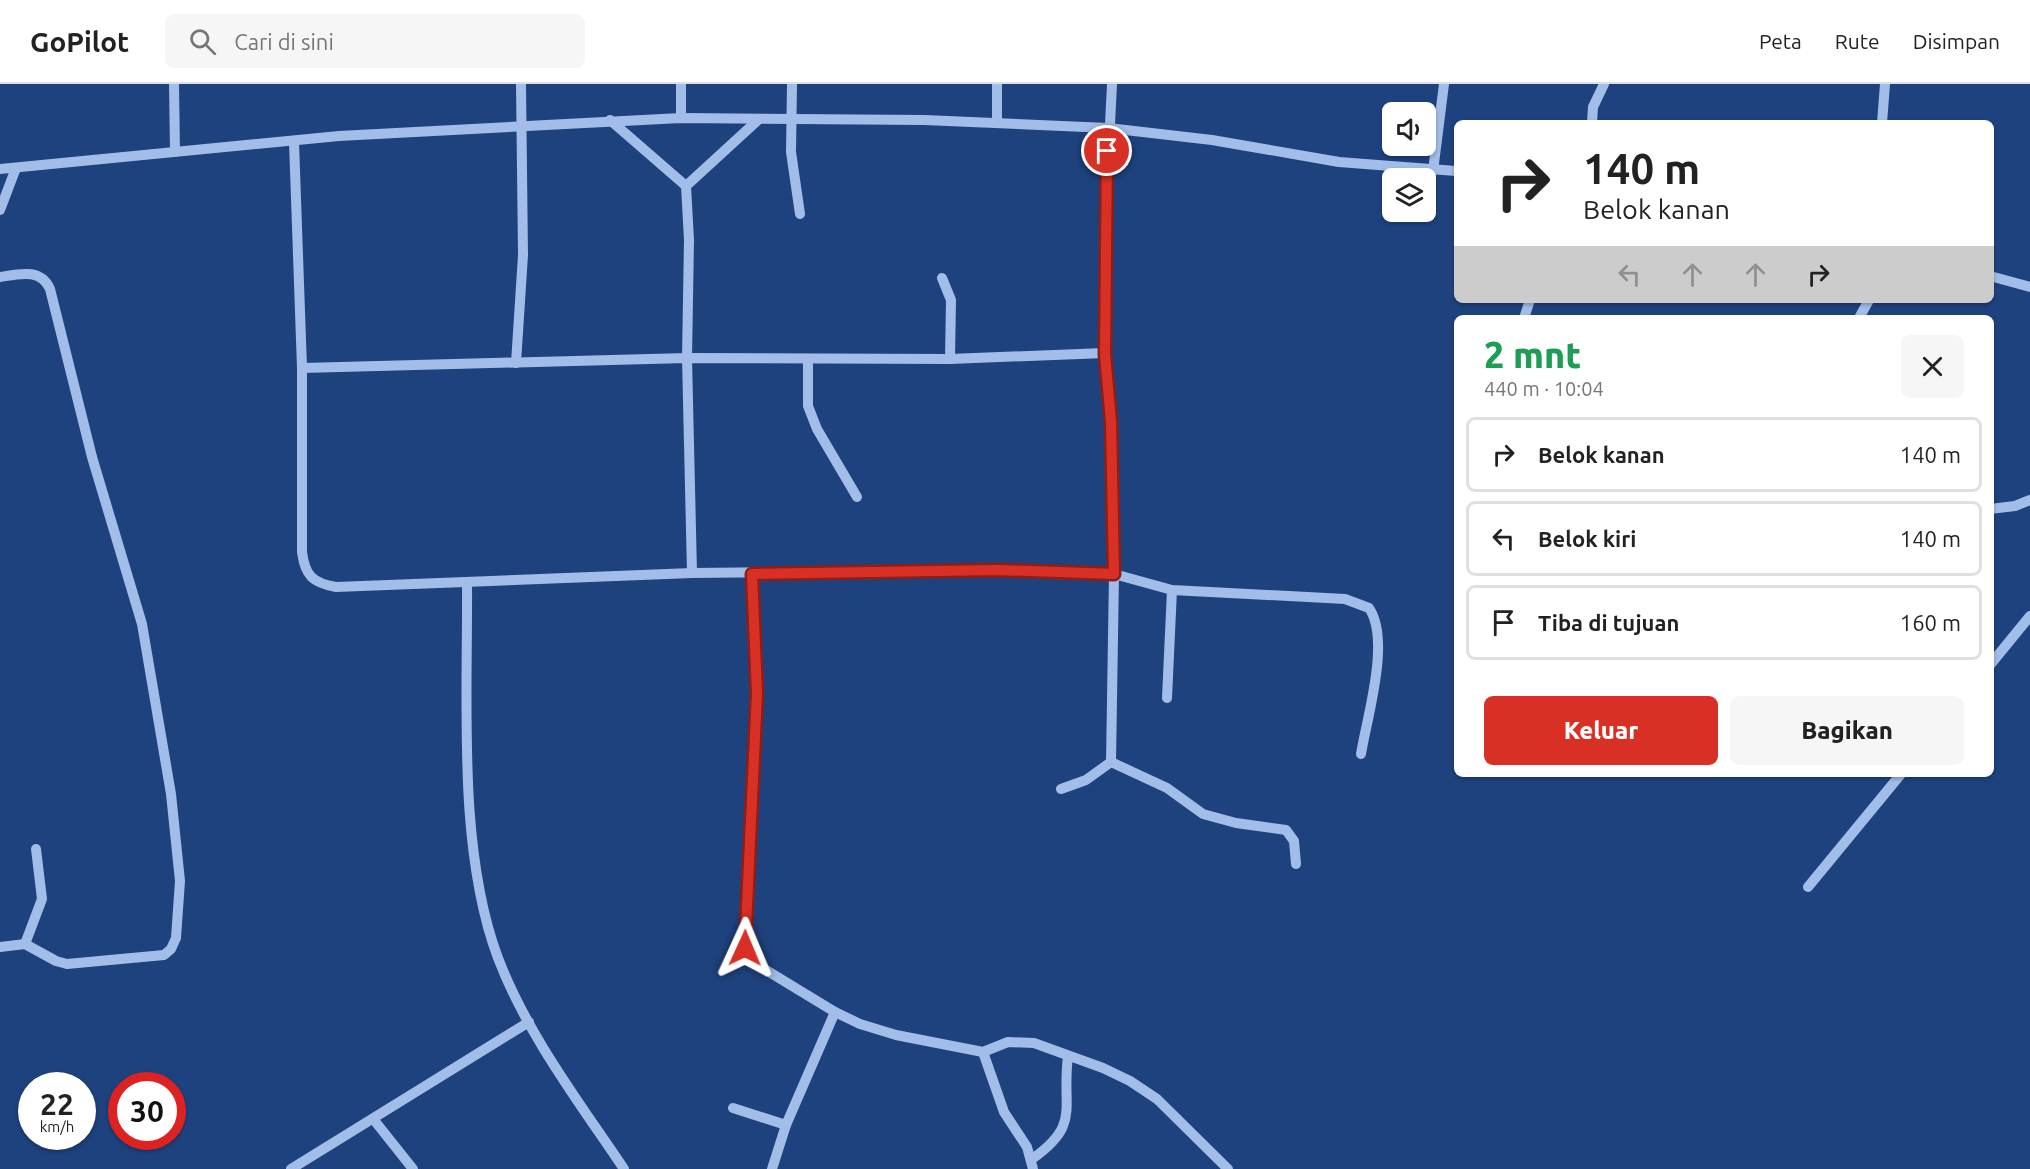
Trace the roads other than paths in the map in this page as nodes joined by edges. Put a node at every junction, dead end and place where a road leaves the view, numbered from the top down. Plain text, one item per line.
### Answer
1 (174, 84) edge
2 (521, 84) edge
3 (681, 84) edge
4 (792, 84) edge
5 (997, 84) edge
6 (1112, 84) edge
7 (1444, 84) edge
8 (1604, 84) edge
9 (1885, 84) edge
10 (681, 118) junction
11 (791, 119) junction
12 (610, 120) junction
13 (758, 120) junction
14 (1592, 120) edge
15 (1882, 120) edge
16 (997, 122) junction
17 (522, 125) junction
18 (1108, 128) junction
19 (294, 142) junction
20 (175, 152) junction
21 (16, 168) junction
22 (1402, 168) edge
23 (1433, 168) edge
24 (0, 170) edge
25 (1436, 171) edge
26 (1454, 171) edge
27 (686, 186) junction
28 (0, 210) edge
29 (800, 214) dead end
30 (0, 277) edge
31 (1994, 277) edge
32 (942, 278) dead end
33 (2030, 287) edge
34 (1105, 354) junction
35 (687, 358) junction
36 (950, 359) junction
37 (808, 360) junction
38 (516, 363) junction
39 (302, 368) junction
40 (857, 497) dead end
41 (2030, 500) edge
42 (1994, 509) edge
43 (692, 573) junction
44 (752, 574) junction
45 (1114, 574) junction
46 (467, 583) junction
47 (1172, 590) junction
48 (2030, 616) edge
49 (1994, 659) edge
50 (1167, 698) dead end
51 (1361, 754) dead end
52 (1111, 762) junction
53 (1899, 777) edge
54 (1061, 789) dead end
55 (36, 849) dead end
56 (1296, 864) dead end
57 (1808, 887) dead end
58 (25, 944) junction
59 (0, 947) edge
60 (836, 1012) junction
61 (529, 1023) junction
62 (983, 1052) junction
63 (1068, 1056) junction
64 (733, 1108) dead end
65 (374, 1120) junction
66 (786, 1125) junction
67 (1032, 1164) edge
68 (291, 1169) edge
69 (413, 1169) edge
70 (624, 1169) edge
71 (772, 1169) edge
72 (1228, 1169) edge

1 - 20 street
2 - 17 street
3 - 10 street
4 - 11 street
5 - 16 street
6 - 18 street
7 - 23 street
8 - 14 street
9 - 15 street
10 - 12 street
10 - 13 street
11 - 13 street
11 - 16 street
11 - 29 street
12 - 17 street
12 - 27 street
13 - 27 street
16 - 18 street
17 - 19 street
17 - 38 street
18 - 22 street
18 - 34 street
19 - 20 street
19 - 39 street
20 - 21 street
21 - 24 street
21 - 28 street
25 - 26 street
27 - 35 street
30 - 58 street
31 - 33 street
32 - 36 street
34 - 36 street
34 - 45 street
35 - 37 street
35 - 38 street
35 - 43 street
36 - 37 street
37 - 40 street
38 - 39 street
39 - 46 street
41 - 42 street
43 - 44 street
43 - 46 street
44 - 45 street
44 - 60 street
45 - 47 street
45 - 52 street
46 - 61 street
47 - 50 street
47 - 51 street
48 - 49 street
52 - 54 street
52 - 56 street
53 - 57 street
55 - 58 street
58 - 59 street
60 - 62 street
60 - 66 street
61 - 65 street
61 - 70 street
62 - 63 street
62 - 67 street
63 - 67 street
63 - 72 street
64 - 66 street
65 - 68 street
65 - 69 street
66 - 71 street

